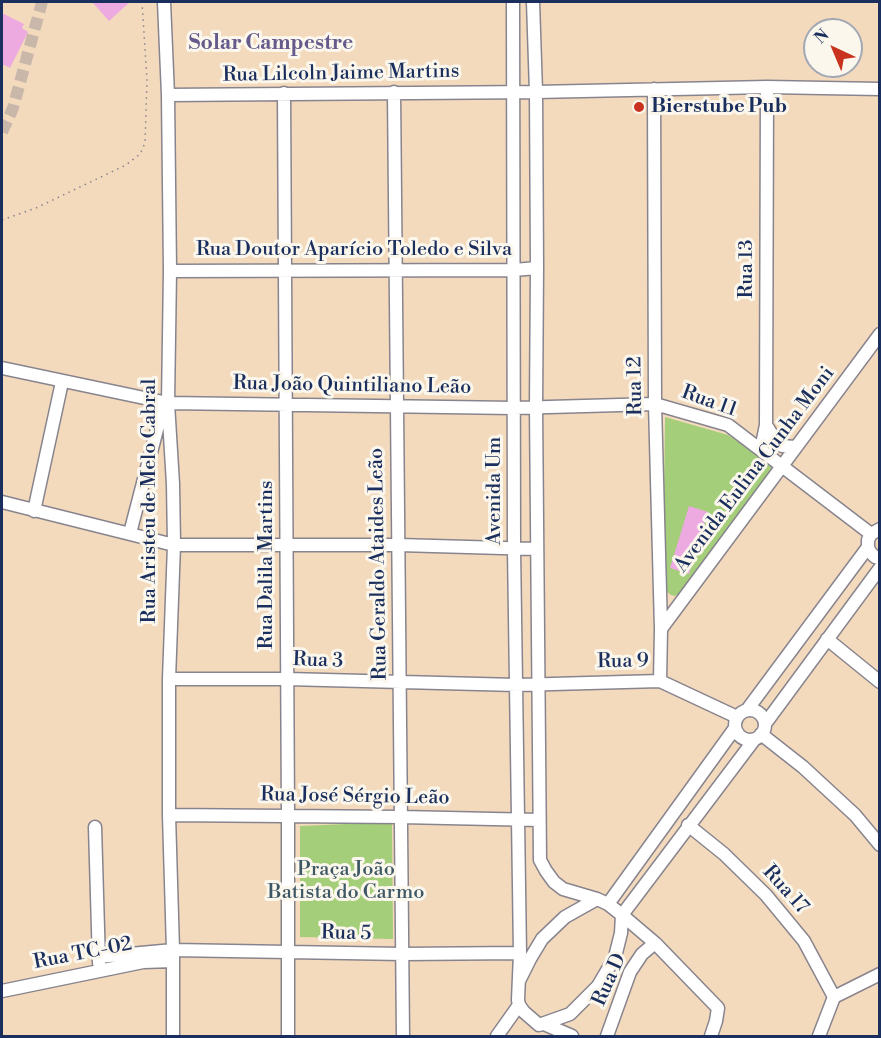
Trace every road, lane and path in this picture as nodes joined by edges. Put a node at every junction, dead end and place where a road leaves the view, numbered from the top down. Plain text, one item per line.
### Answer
1 (142, 2) edge
2 (164, 2) edge
3 (513, 2) edge
4 (533, 2) edge
5 (767, 87) junction
6 (879, 89) edge
7 (654, 90) junction
8 (394, 92) junction
9 (513, 92) junction
10 (536, 92) junction
11 (284, 93) junction
12 (168, 95) junction
13 (2, 220) edge
14 (537, 268) junction
15 (285, 270) junction
16 (396, 270) junction
17 (514, 270) junction
18 (170, 271) junction
19 (879, 334) edge
20 (2, 368) edge
21 (62, 382) junction
22 (167, 403) junction
23 (655, 404) junction
24 (286, 405) junction
25 (397, 406) junction
26 (536, 407) junction
27 (514, 408) junction
28 (766, 425) junction
29 (795, 447) junction
30 (761, 449) junction
31 (781, 466) junction
32 (2, 502) edge
33 (34, 511) junction
34 (875, 531) edge
35 (130, 533) junction
36 (174, 545) junction
37 (286, 545) junction
38 (399, 545) junction
39 (868, 547) junction
40 (514, 549) junction
41 (537, 549) junction
42 (879, 558) edge
43 (879, 568) edge
44 (661, 629) junction
45 (827, 639) junction
46 (169, 679) junction
47 (287, 679) junction
48 (660, 681) junction
49 (879, 681) edge
50 (400, 683) junction
51 (538, 684) junction
52 (517, 685) junction
53 (739, 718) junction
54 (760, 732) junction
55 (169, 815) junction
56 (288, 815) junction
57 (401, 817) junction
58 (518, 820) junction
59 (539, 820) junction
60 (688, 825) junction
61 (95, 827) dead end
62 (879, 845) edge
63 (602, 901) junction
64 (622, 915) junction
65 (655, 943) junction
66 (519, 952) junction
67 (288, 953) junction
68 (402, 954) junction
69 (173, 956) junction
70 (99, 963) junction
71 (879, 974) edge
72 (519, 981) junction
73 (2, 991) edge
74 (834, 996) junction
75 (519, 1005) junction
76 (542, 1024) junction
77 (173, 1036) edge
78 (288, 1036) edge
79 (403, 1036) edge
80 (496, 1036) edge
81 (531, 1036) edge
82 (572, 1036) edge
83 (607, 1036) edge
84 (711, 1036) edge
85 (819, 1036) edge

1 - 13 path
2 - 12 street, Rua Aristeu de Melo Cabral
3 - 9 street, Avenida Um
4 - 10 street, Avenida Um
5 - 6 street
5 - 7 street
5 - 28 street, Rua 13
7 - 10 street
7 - 23 street, Rua 12
8 - 9 street, Rua Lilcoln Jaime Martins
8 - 11 street, Rua Lilcoln Jaime Martins
8 - 16 street, Rua Geraldo Ataides Leão
9 - 10 street, Rua Lilcoln Jaime Martins
9 - 17 street, Avenida Um
10 - 14 street, Avenida Um
11 - 12 street, Rua Lilcoln Jaime Martins
11 - 15 street, Rua Dalila Martins
12 - 18 street, Rua Aristeu de Melo Cabral
14 - 17 street, Rua Doutor Aparício Toledo e Silva
14 - 26 street, Avenida Um
15 - 16 street, Rua Doutor Aparício Toledo e Silva
15 - 18 street, Rua Doutor Aparício Toledo e Silva
15 - 24 street, Rua Dalila Martins
16 - 17 street, Rua Doutor Aparício Toledo e Silva
16 - 25 street, Rua Geraldo Ataides Leão
17 - 27 street, Avenida Um
18 - 22 street, Rua Aristeu de Melo Cabral
19 - 29 street, Avenida Eulina Cunha Moni
20 - 21 street, Rua João Quintiliano Leão
21 - 22 street, Rua João Quintiliano Leão
21 - 33 street
22 - 24 street, Rua João Quintiliano Leão
22 - 35 street
22 - 36 street, Rua Aristeu de Melo Cabral
23 - 26 street, Rua 11
23 - 30 street, Rua 11
23 - 44 street, Rua 12
24 - 25 street, Rua João Quintiliano Leão
24 - 37 street, Rua Dalila Martins
25 - 27 street, Rua João Quintiliano Leão
25 - 38 street, Rua Geraldo Ataides Leão
26 - 27 street, Rua João Quintiliano Leão
26 - 41 street, Avenida Um
27 - 40 street, Avenida Um
28 - 29 street
28 - 30 street, Rua 13
29 - 31 street, Avenida Eulina Cunha Moni
30 - 31 street, Rua 11
31 - 34 street, Rua 11
31 - 44 street, Avenida Eulina Cunha Moni
32 - 33 street
33 - 35 street
34 - 39 street
35 - 36 street
36 - 37 street
36 - 46 street, Rua Aristeu de Melo Cabral
37 - 38 street
37 - 47 street, Rua Dalila Martins
38 - 40 street
38 - 50 street, Rua Geraldo Ataides Leão
39 - 42 street
39 - 53 street
40 - 41 street
40 - 52 street, Avenida Um
41 - 51 street, Avenida Um
43 - 45 street
44 - 48 street, Rua 12
45 - 49 street
45 - 54 street
46 - 47 street, Rua 3
46 - 55 street, Rua Aristeu de Melo Cabral
47 - 50 street, Rua 3
47 - 56 street, Rua Dalila Martins
48 - 51 street, Rua 9
48 - 53 street, Rua 9
50 - 52 street, Rua 3
50 - 57 street, Rua Geraldo Ataides Leão
51 - 52 street, Rua 3
51 - 59 street, Avenida Um
52 - 58 street, Avenida Um
53 - 54 street
53 - 54 street
53 - 63 street
54 - 60 street
54 - 62 street
55 - 56 street, Rua José Sérgio Leão
55 - 69 street, Rua Aristeu de Melo Cabral
56 - 57 street, Rua José Sérgio Leão
56 - 67 street, Rua Dalila Martins
57 - 58 street, Rua José Sérgio Leão
57 - 68 street, Rua Geraldo Ataides Leão
58 - 59 street, Rua José Sérgio Leão
58 - 66 street, Avenida Um
59 - 63 street, Avenida Um
60 - 64 street
60 - 74 street, Rua 17
61 - 70 street
63 - 64 street, Rua D
63 - 72 street
64 - 65 street, Rua D
64 - 76 street
65 - 83 street, Rua D
65 - 84 street, Rua D
66 - 68 street, Rua 5
66 - 72 street, Avenida Um
67 - 68 street, Rua 5
67 - 69 street, Rua 5
67 - 78 street, Rua Dalila Martins
68 - 79 street, Rua Geraldo Ataides Leão
69 - 70 street, Rua TC-02
69 - 77 street, Rua Aristeu de Melo Cabral
70 - 73 street, Rua TC-02
71 - 74 street
72 - 75 street, Avenida Um
74 - 85 street
75 - 76 street
75 - 80 street
76 - 81 street
76 - 82 street

